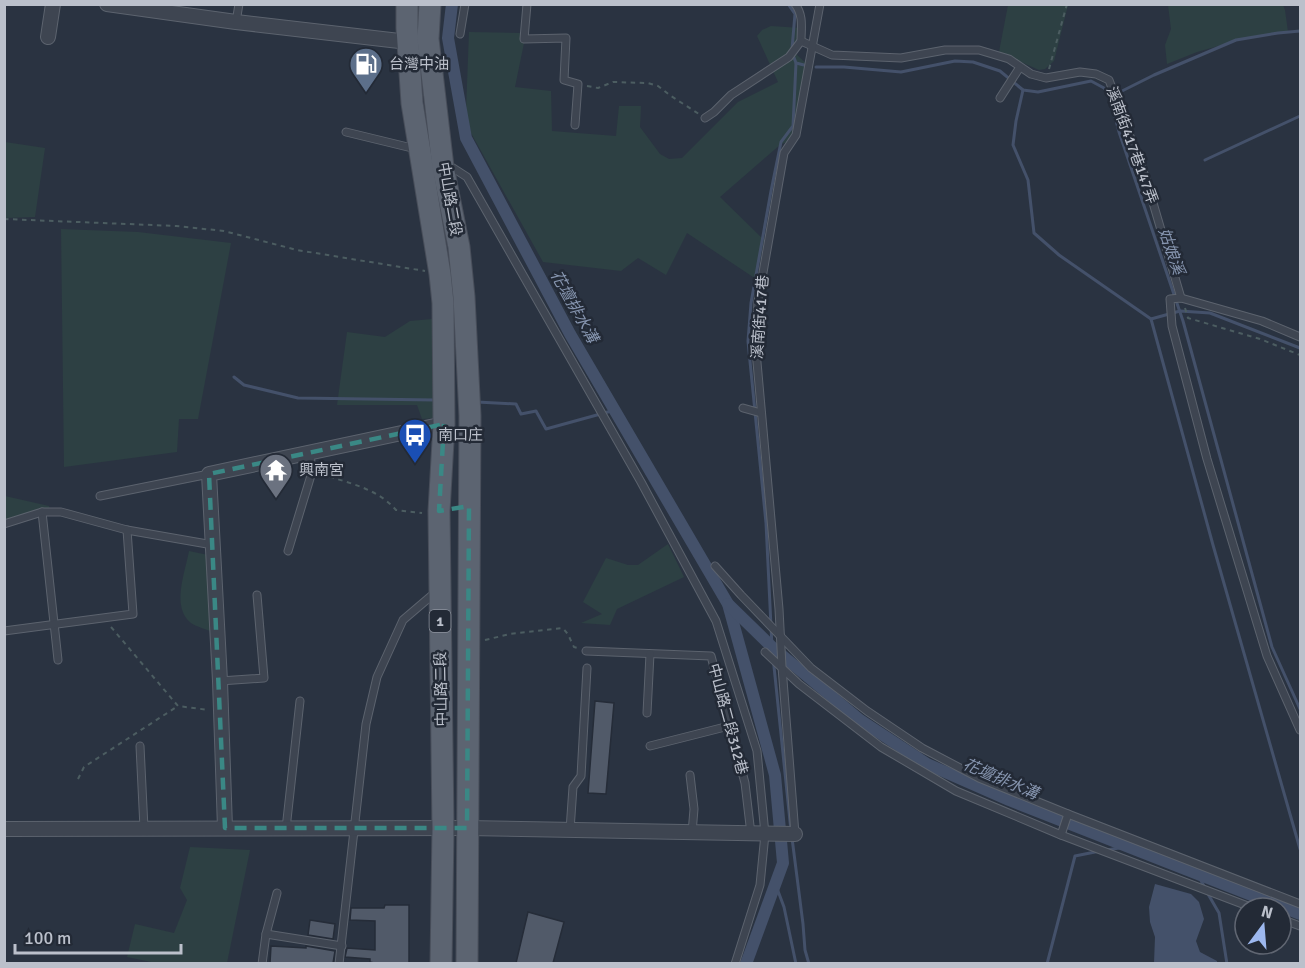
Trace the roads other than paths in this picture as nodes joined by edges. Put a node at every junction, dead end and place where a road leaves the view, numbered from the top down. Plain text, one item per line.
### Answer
1 (53, 4) edge
2 (106, 4) edge
3 (238, 4) edge
4 (407, 4) edge
5 (430, 4) edge
6 (465, 4) edge
7 (527, 4) edge
8 (795, 4) edge
9 (820, 4) edge
10 (237, 22) junction
11 (460, 34) dead end
12 (48, 37) dead end
13 (801, 41) junction
14 (408, 42) junction
15 (813, 46) junction
16 (1020, 67) junction
17 (1000, 98) dead end
18 (705, 118) road end
19 (574, 124) dead end
20 (346, 132) dead end
21 (420, 150) junction
22 (443, 167) junction
23 (1181, 298) junction
24 (1300, 337) edge
25 (743, 408) dead end
26 (444, 410) junction
27 (761, 413) junction
28 (310, 452) junction
29 (208, 474) junction
30 (100, 496) dead end
31 (469, 506) junction
32 (439, 511) junction
33 (42, 512) junction
34 (4, 524) edge
35 (127, 530) junction
36 (213, 545) junction
37 (288, 551) dead end
38 (715, 566) dead end
39 (440, 588) junction
40 (257, 596) dead end
41 (54, 625) junction
42 (4, 631) edge
43 (780, 637) junction
44 (586, 651) road end
45 (765, 652) dead end
46 (650, 654) junction
47 (58, 660) dead end
48 (782, 667) junction
49 (587, 668) dead end
50 (220, 681) junction
51 (300, 701) dead end
52 (646, 713) dead end
53 (729, 726) junction
54 (1300, 730) edge
55 (140, 746) dead end
56 (650, 746) dead end
57 (690, 775) dead end
58 (1068, 814) junction
59 (4, 828) edge
60 (144, 828) junction
61 (225, 828) junction
62 (455, 828) junction
63 (286, 829) junction
64 (355, 829) junction
65 (570, 830) junction
66 (692, 833) junction
67 (758, 834) junction
68 (795, 834) joint
69 (1061, 835) junction
70 (277, 893) dead end
71 (1233, 900) edge
72 (1300, 904) edge
73 (266, 934) junction
74 (342, 946) junction
75 (262, 963) edge
76 (339, 963) edge
77 (441, 963) edge
78 (467, 963) edge
79 (735, 963) edge

1 - 12 street
2 - 10 street
3 - 10 lane
4 - 14 main road, 中山路二段 / 1
5 - 22 main road, 中山路二段 / 1
6 - 11 lane
7 - 19 lane
8 - 13 lane
9 - 15 lane, 溪南街417巷
10 - 14 street
13 - 15 lane
13 - 18 lane
14 - 21 main road, 中山路二段 / 1
15 - 16 lane
15 - 27 lane, 溪南街417巷
16 - 17 lane
16 - 23 lane, 溪南街417巷147弄
20 - 21 lane
21 - 26 main road, 中山路二段 / 1
22 - 31 main road, 中山路二段 / 1
22 - 67 lane
23 - 24 lane
23 - 54 lane
25 - 27 lane
26 - 28 street
26 - 32 main road, 中山路二段 / 1
27 - 43 lane, 溪南街417巷
28 - 29 street
28 - 37 lane
29 - 30 lane
29 - 36 street
31 - 32 main road
31 - 62 main road, 中山路二段 / 1
32 - 39 main road, 中山路二段 / 1
33 - 34 lane
33 - 35 lane
33 - 41 lane
35 - 36 lane
35 - 41 lane
36 - 50 street
38 - 43 lane
39 - 62 main road, 中山路二段 / 1
39 - 64 lane
40 - 50 lane
41 - 42 lane
41 - 47 lane
43 - 48 lane, 溪南街417巷
43 - 58 lane
44 - 46 lane, 中山路二段312巷
45 - 48 lane
46 - 52 lane
46 - 53 lane, 中山路二段312巷
48 - 68 lane, 溪南街417巷
48 - 69 lane
49 - 65 lane
50 - 61 street
51 - 63 lane
53 - 56 lane
53 - 67 lane, 中山路二段312巷
55 - 60 lane
57 - 66 lane
58 - 69 lane
58 - 72 lane
59 - 60 street
60 - 61 street
61 - 63 street
62 - 64 street
62 - 65 street
62 - 77 main road, 中山路二段 / 1
62 - 78 main road, 中山路二段 / 1
63 - 64 street
64 - 74 lane
65 - 66 street
66 - 67 street
67 - 68 street
67 - 79 lane
69 - 71 lane
70 - 73 lane
73 - 74 lane
73 - 75 lane
74 - 76 lane

